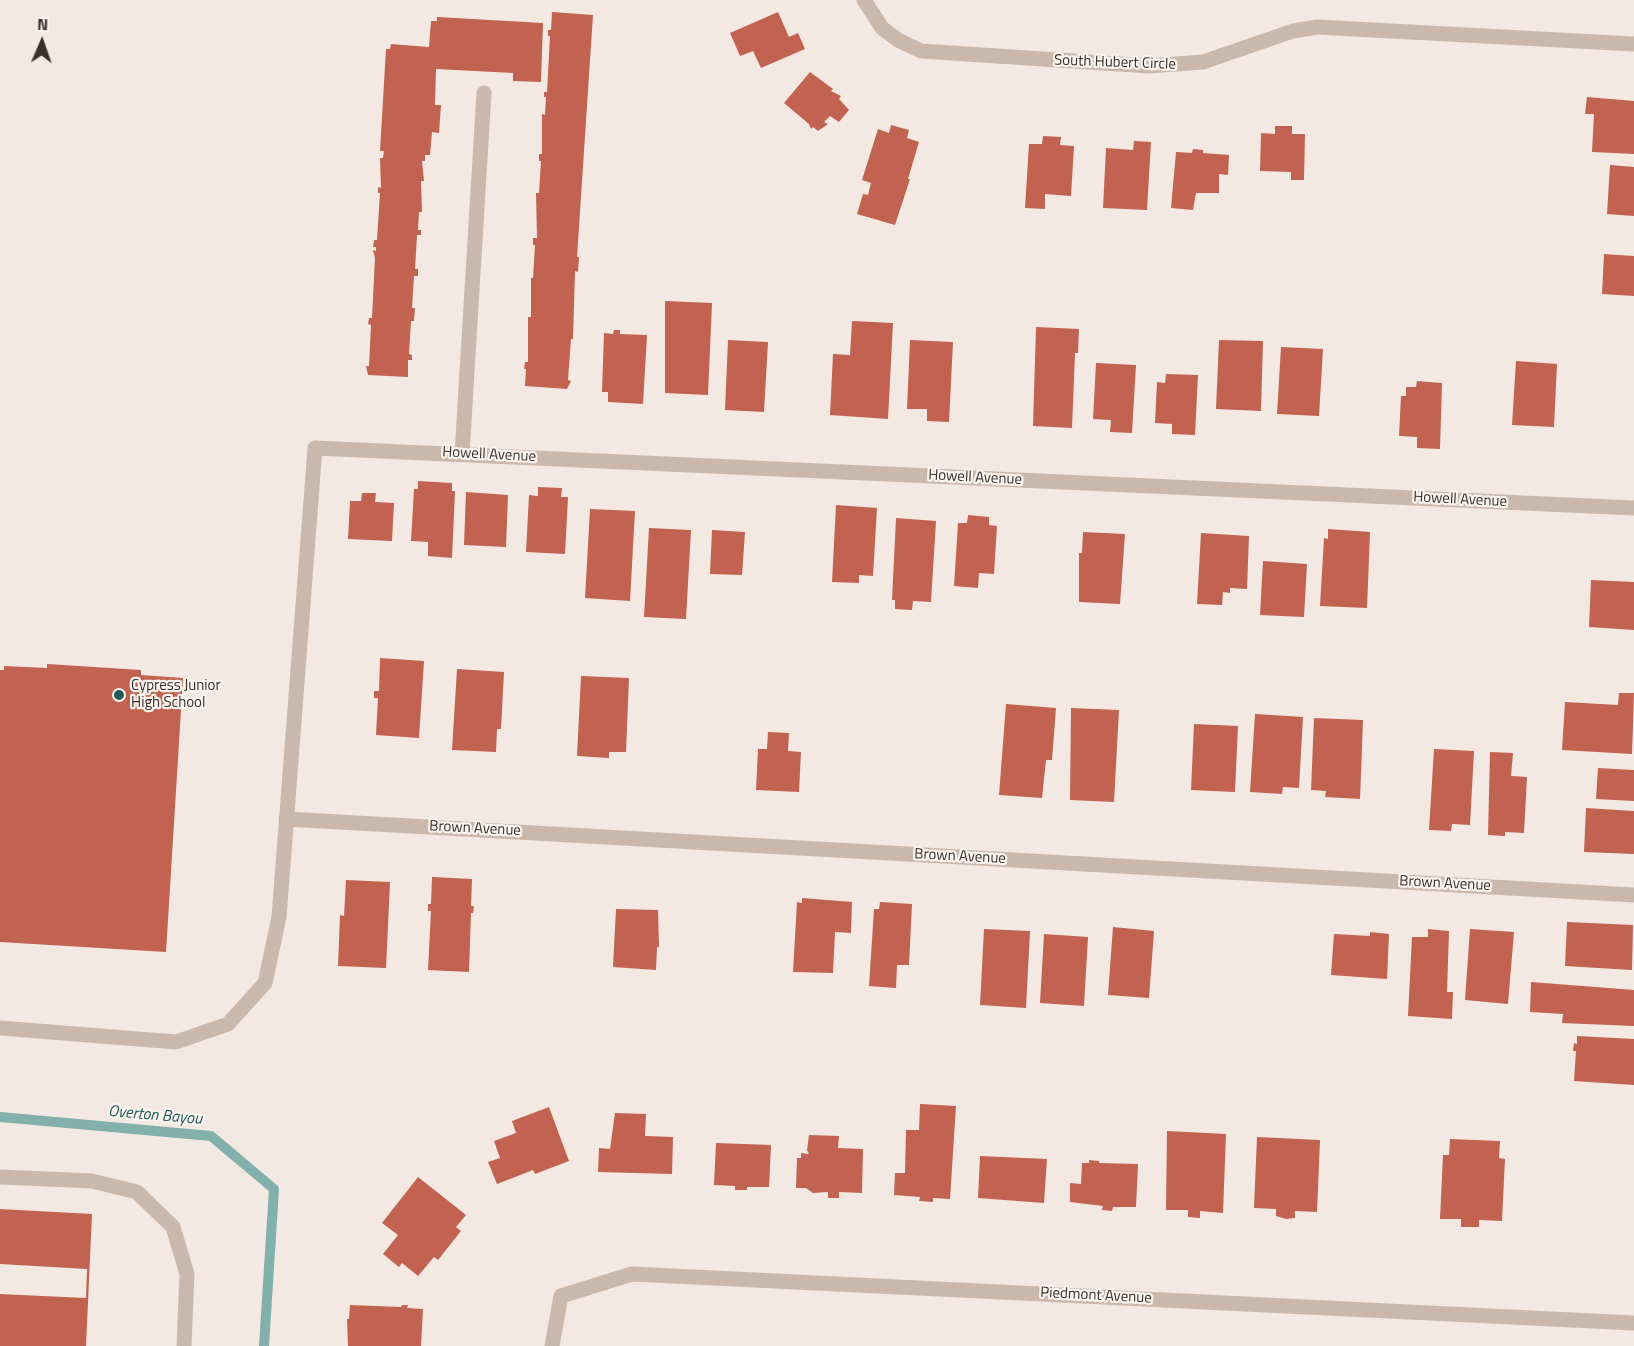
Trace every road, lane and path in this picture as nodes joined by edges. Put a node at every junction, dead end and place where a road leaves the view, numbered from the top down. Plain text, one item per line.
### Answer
1 (864, 0) edge
2 (1634, 44) edge
3 (484, 93) dead end
4 (462, 454) junction
5 (1634, 508) edge
6 (286, 819) junction
7 (1634, 895) edge
8 (0, 1028) edge
9 (0, 1177) edge
10 (1634, 1323) edge
11 (184, 1346) edge
12 (552, 1346) edge

1 - 2 street, South Hubert Circle
3 - 4 street
4 - 5 street, Howell Avenue
4 - 6 street, Howell Avenue
6 - 7 street, Brown Avenue
6 - 8 street
9 - 11 street
10 - 12 street, Piedmont Avenue

